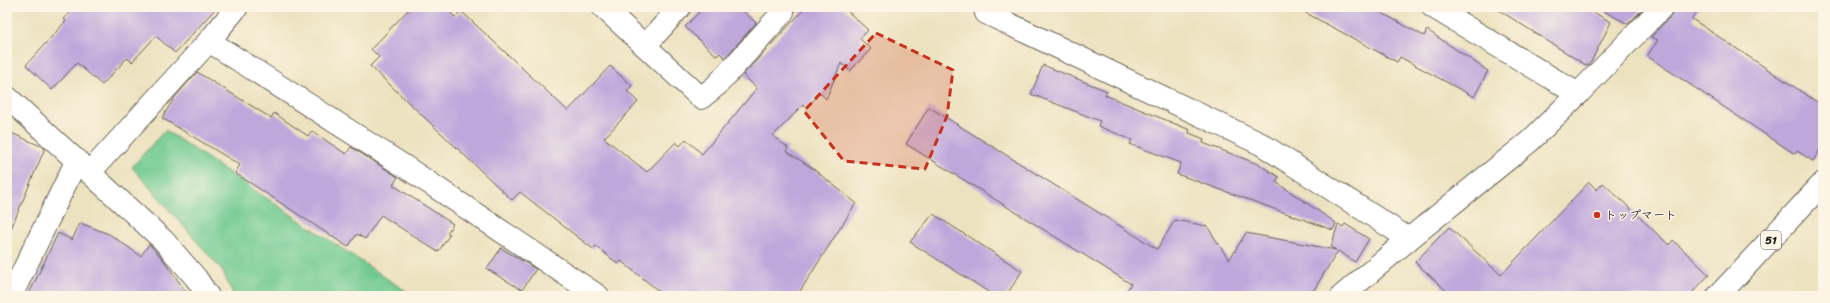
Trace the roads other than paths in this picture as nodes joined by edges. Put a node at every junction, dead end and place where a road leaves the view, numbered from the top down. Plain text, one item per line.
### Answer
1 (237, 7) edge
2 (602, 7) edge
3 (680, 7) edge
4 (1433, 7) edge
5 (1662, 7) edge
6 (783, 12) dead end
7 (986, 13) dead end
8 (209, 41) junction
9 (645, 46) junction
10 (1578, 94) junction
11 (7, 97) edge
12 (84, 166) junction
13 (1823, 183) edge
14 (1409, 239) junction
15 (12, 296) edge
16 (208, 296) edge
17 (598, 296) edge
18 (1342, 296) edge
19 (1718, 296) edge

1 - 8 main road
2 - 9 main road
3 - 9 main road
4 - 10 main road
5 - 10 main road
6 - 9 main road
7 - 14 main road
8 - 12 main road
8 - 17 main road
10 - 14 main road
11 - 12 main road
12 - 15 main road
12 - 16 main road
13 - 19 main road, 51
14 - 18 main road

